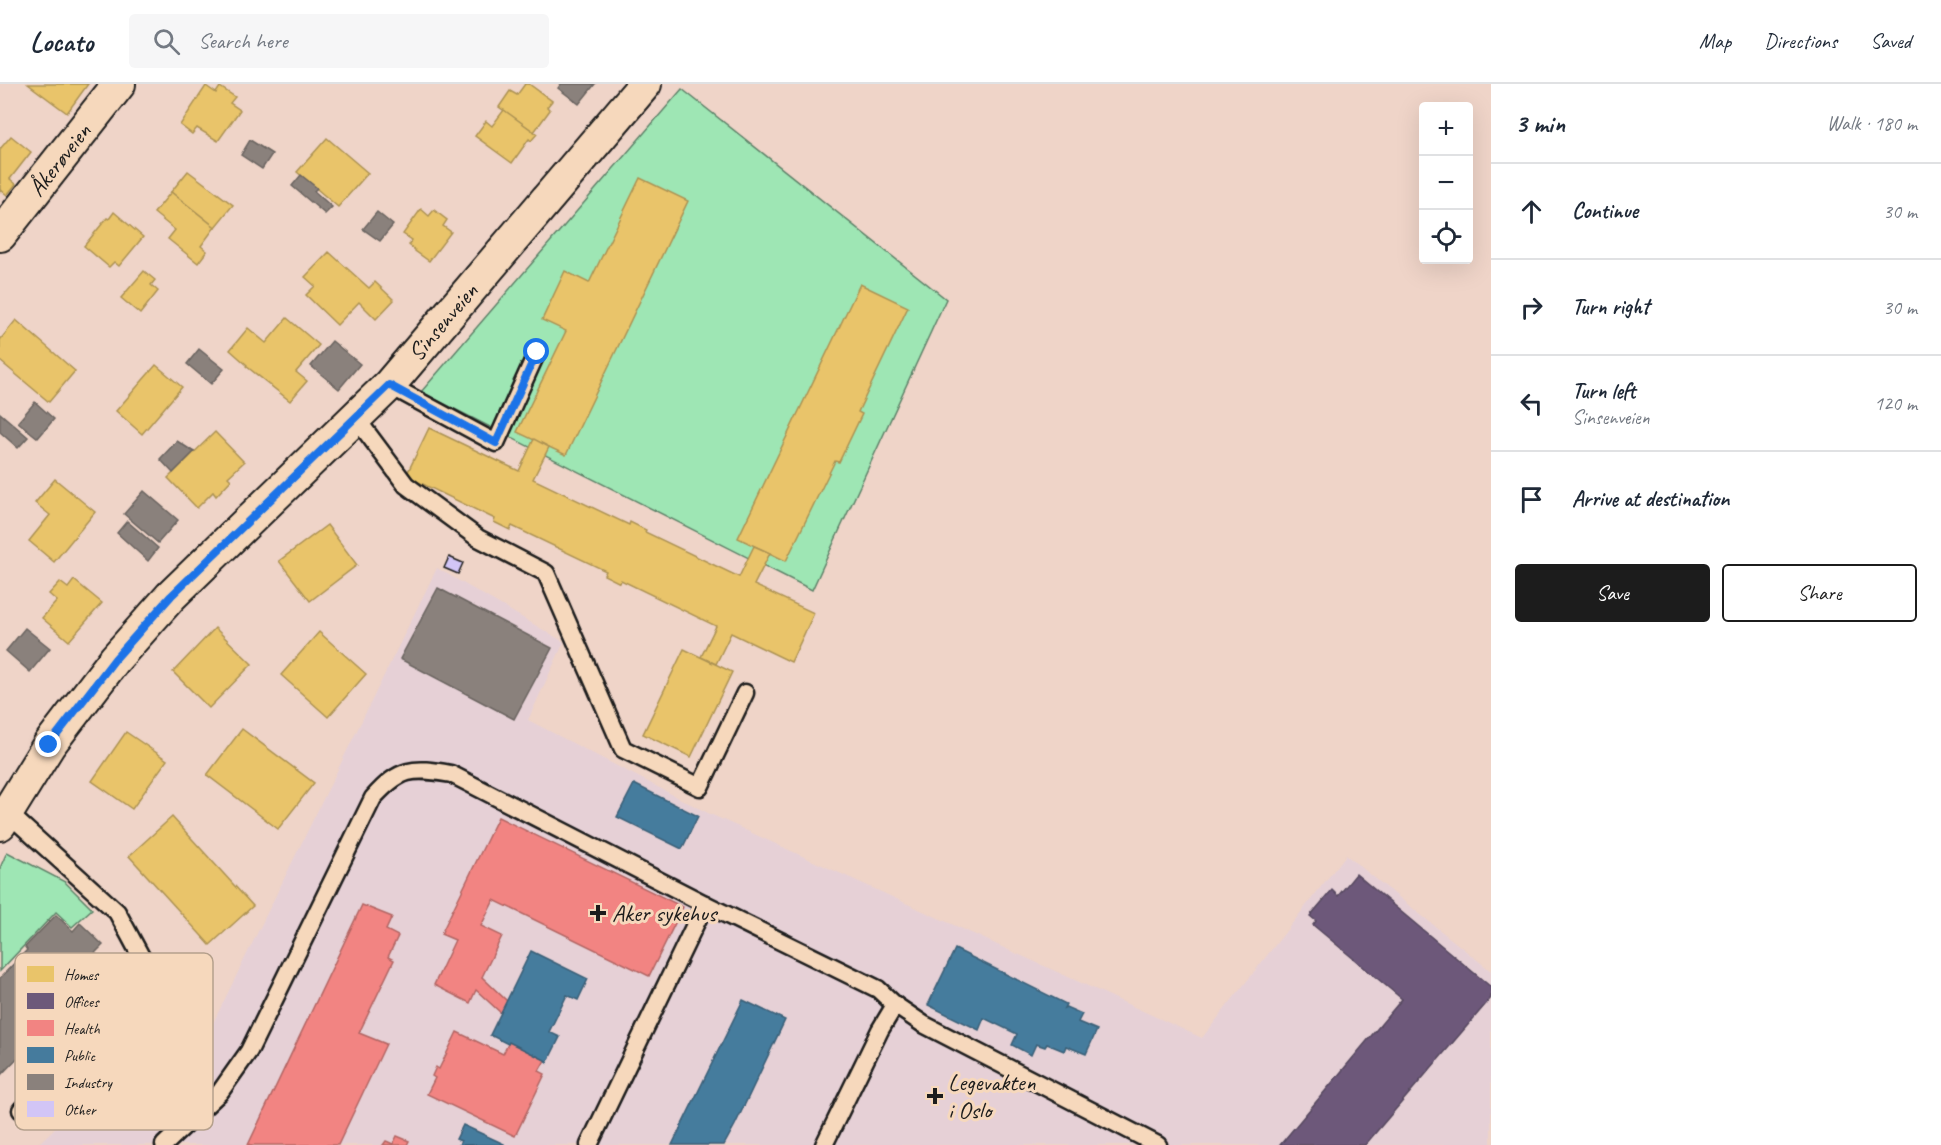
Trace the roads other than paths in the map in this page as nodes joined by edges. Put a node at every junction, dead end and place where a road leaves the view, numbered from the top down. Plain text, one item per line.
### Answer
1 (119, 84) edge
2 (645, 84) edge
3 (0, 235) edge
4 (537, 352) dead end
5 (389, 385) junction
6 (356, 418) junction
7 (745, 693) dead end
8 (4, 818) edge
9 (705, 904) junction
10 (139, 953) edge
11 (895, 1005) junction
12 (213, 1099) edge
13 (180, 1130) edge
14 (164, 1145) edge
15 (589, 1145) edge
16 (825, 1145) edge
17 (1158, 1145) edge

1 - 3 street, Åkerøveien
2 - 5 street, Sinsenveien
4 - 5 lane
5 - 6 street, Sinsenveien
6 - 7 lane
6 - 8 street, Sinsenveien
8 - 10 lane
9 - 11 lane
9 - 12 lane
9 - 15 lane
11 - 16 lane
11 - 17 lane
13 - 14 lane

